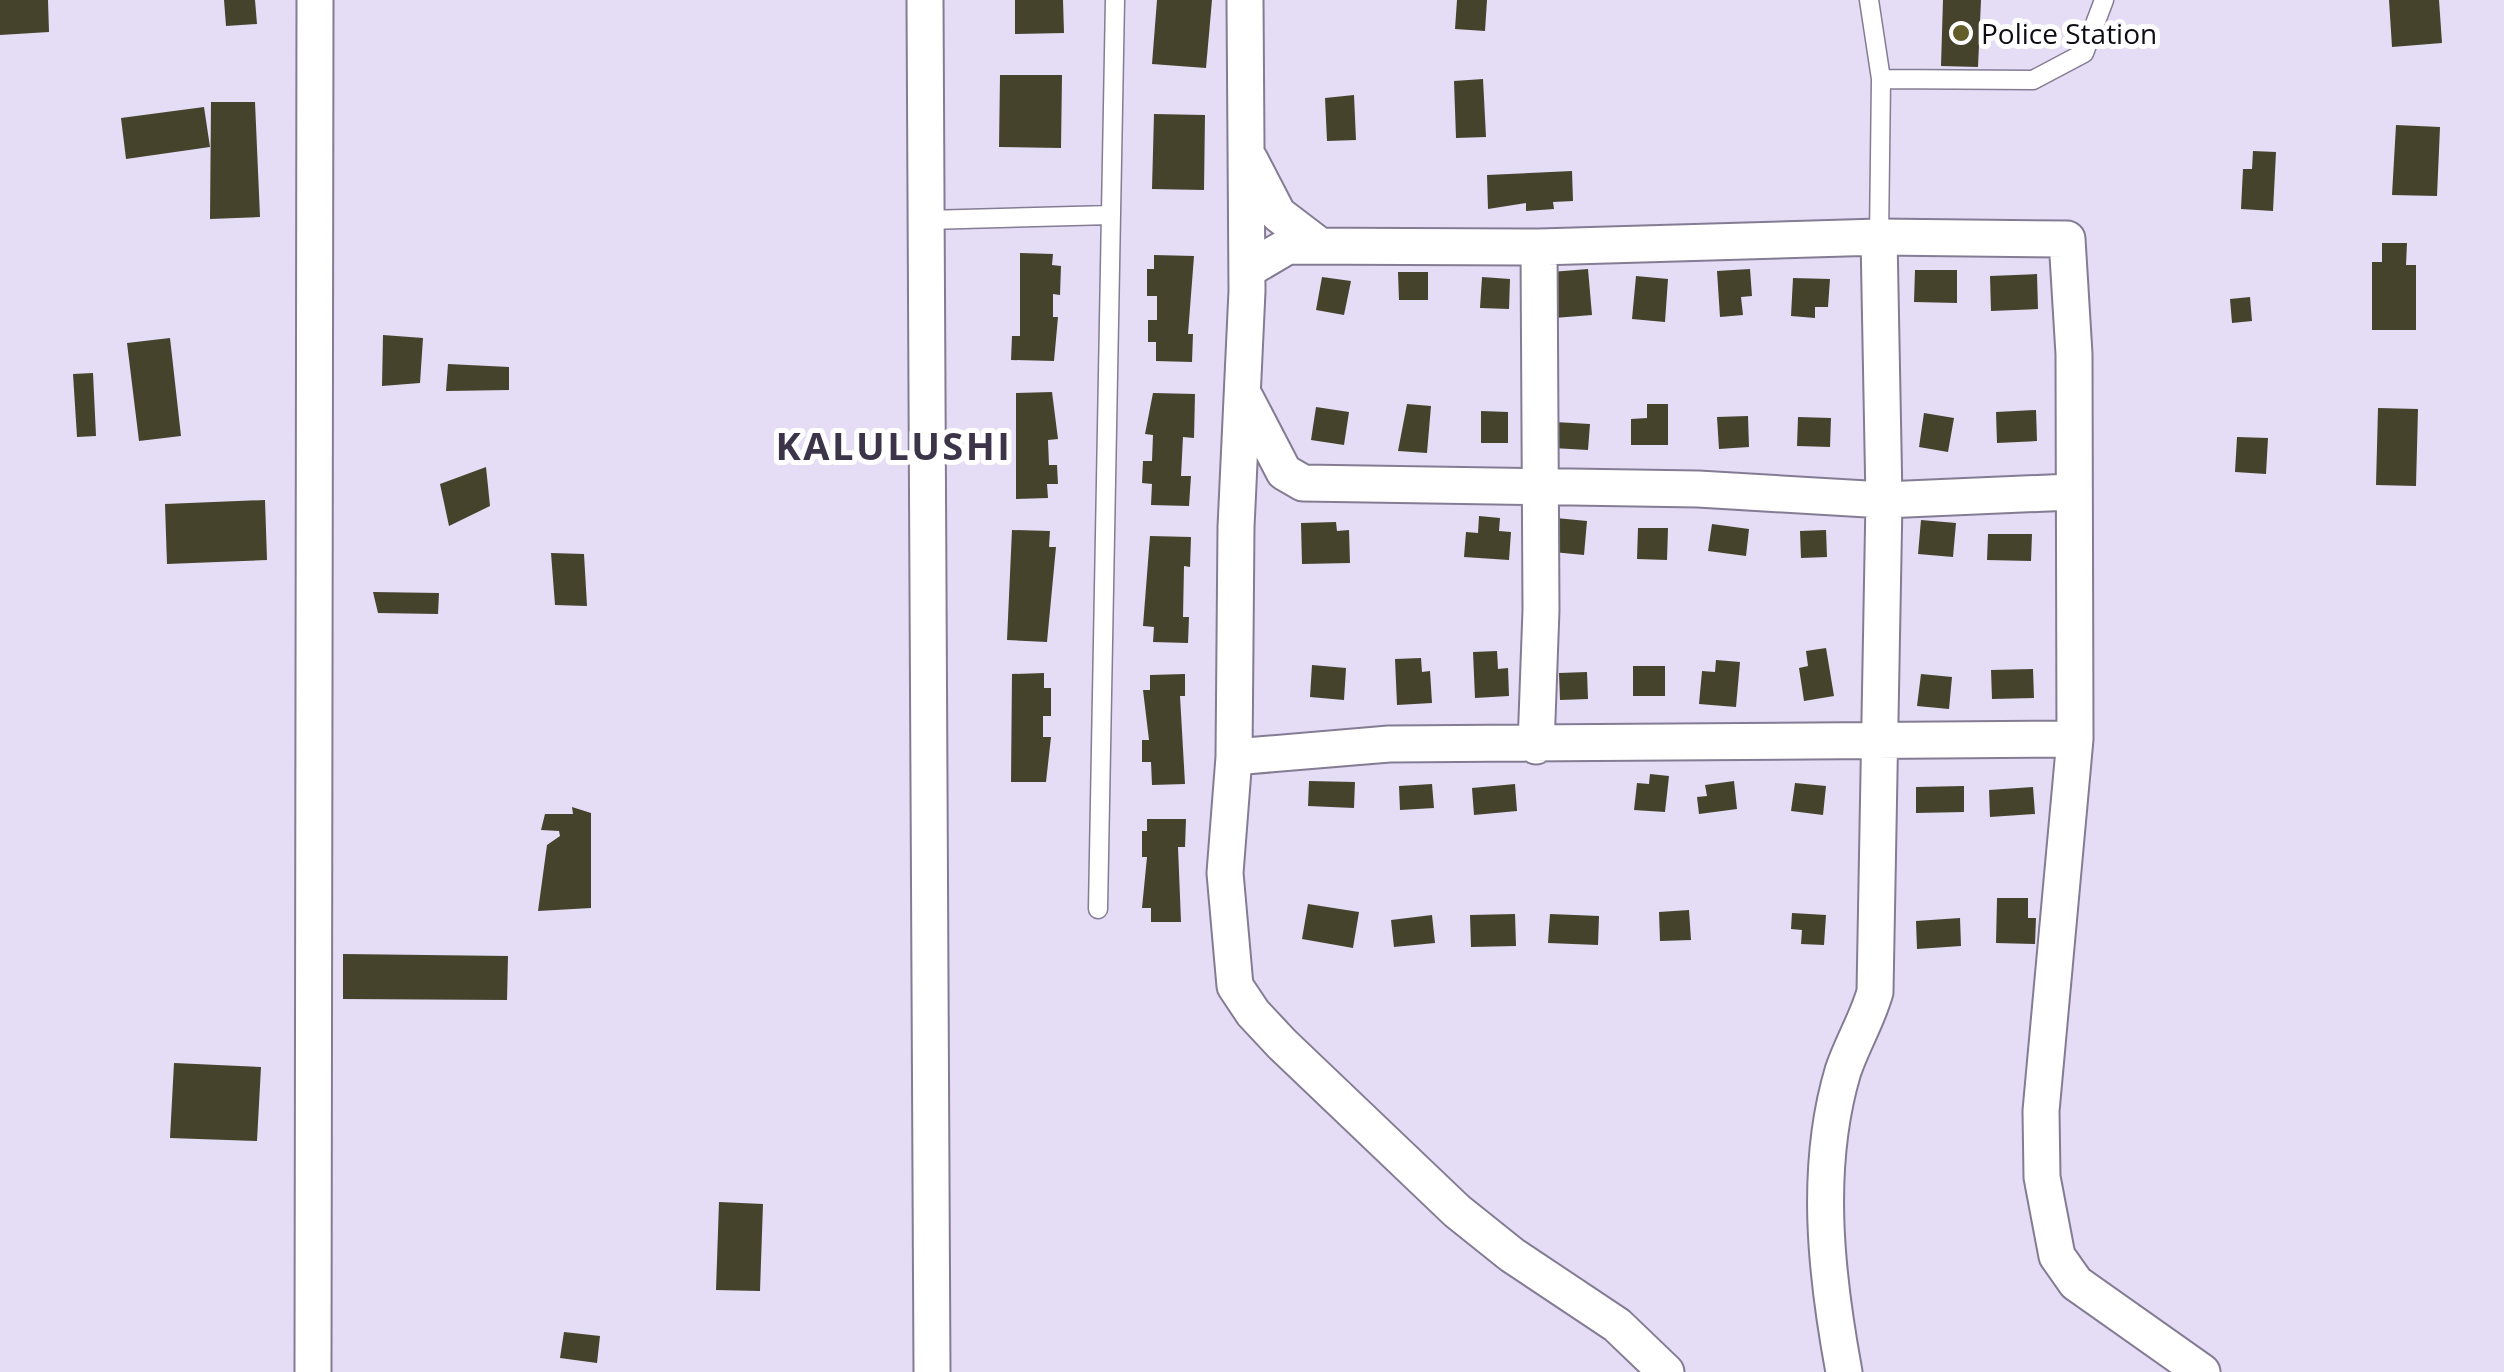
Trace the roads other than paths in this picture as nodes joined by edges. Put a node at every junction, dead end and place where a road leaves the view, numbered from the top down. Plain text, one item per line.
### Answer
1 (315, 0) edge
2 (926, 0) edge
3 (1115, 0) edge
4 (1245, 0) edge
5 (1869, 0) edge
6 (2104, 0) edge
7 (1882, 79) junction
8 (1245, 150) junction
9 (1111, 215) junction
10 (927, 220) junction
11 (1879, 237) junction
12 (1320, 246) junction
13 (1538, 247) junction
14 (1247, 270) junction
15 (1242, 389) junction
16 (1539, 488) junction
17 (2071, 492) junction
18 (1884, 500) junction
19 (2075, 739) junction
20 (1882, 744) junction
21 (1536, 746) junction
22 (1234, 757) junction
23 (1098, 908) dead end
24 (313, 1372) edge
25 (932, 1372) edge
26 (1666, 1372) edge
27 (1844, 1372) edge
28 (2202, 1372) edge

1 - 24 street
2 - 10 street
3 - 9 lane
4 - 8 street
5 - 7 lane
6 - 7 lane
7 - 11 lane
8 - 12 street
8 - 14 street
9 - 10 lane
9 - 23 lane
10 - 25 street
11 - 13 street
11 - 17 street
11 - 18 street
12 - 13 street
12 - 14 street
13 - 16 street
14 - 15 street
15 - 16 street
15 - 22 street
16 - 18 street
16 - 21 street
17 - 18 street
17 - 19 street
18 - 20 street
19 - 20 street
19 - 28 street
20 - 21 street
20 - 27 street
21 - 22 street
22 - 26 street

